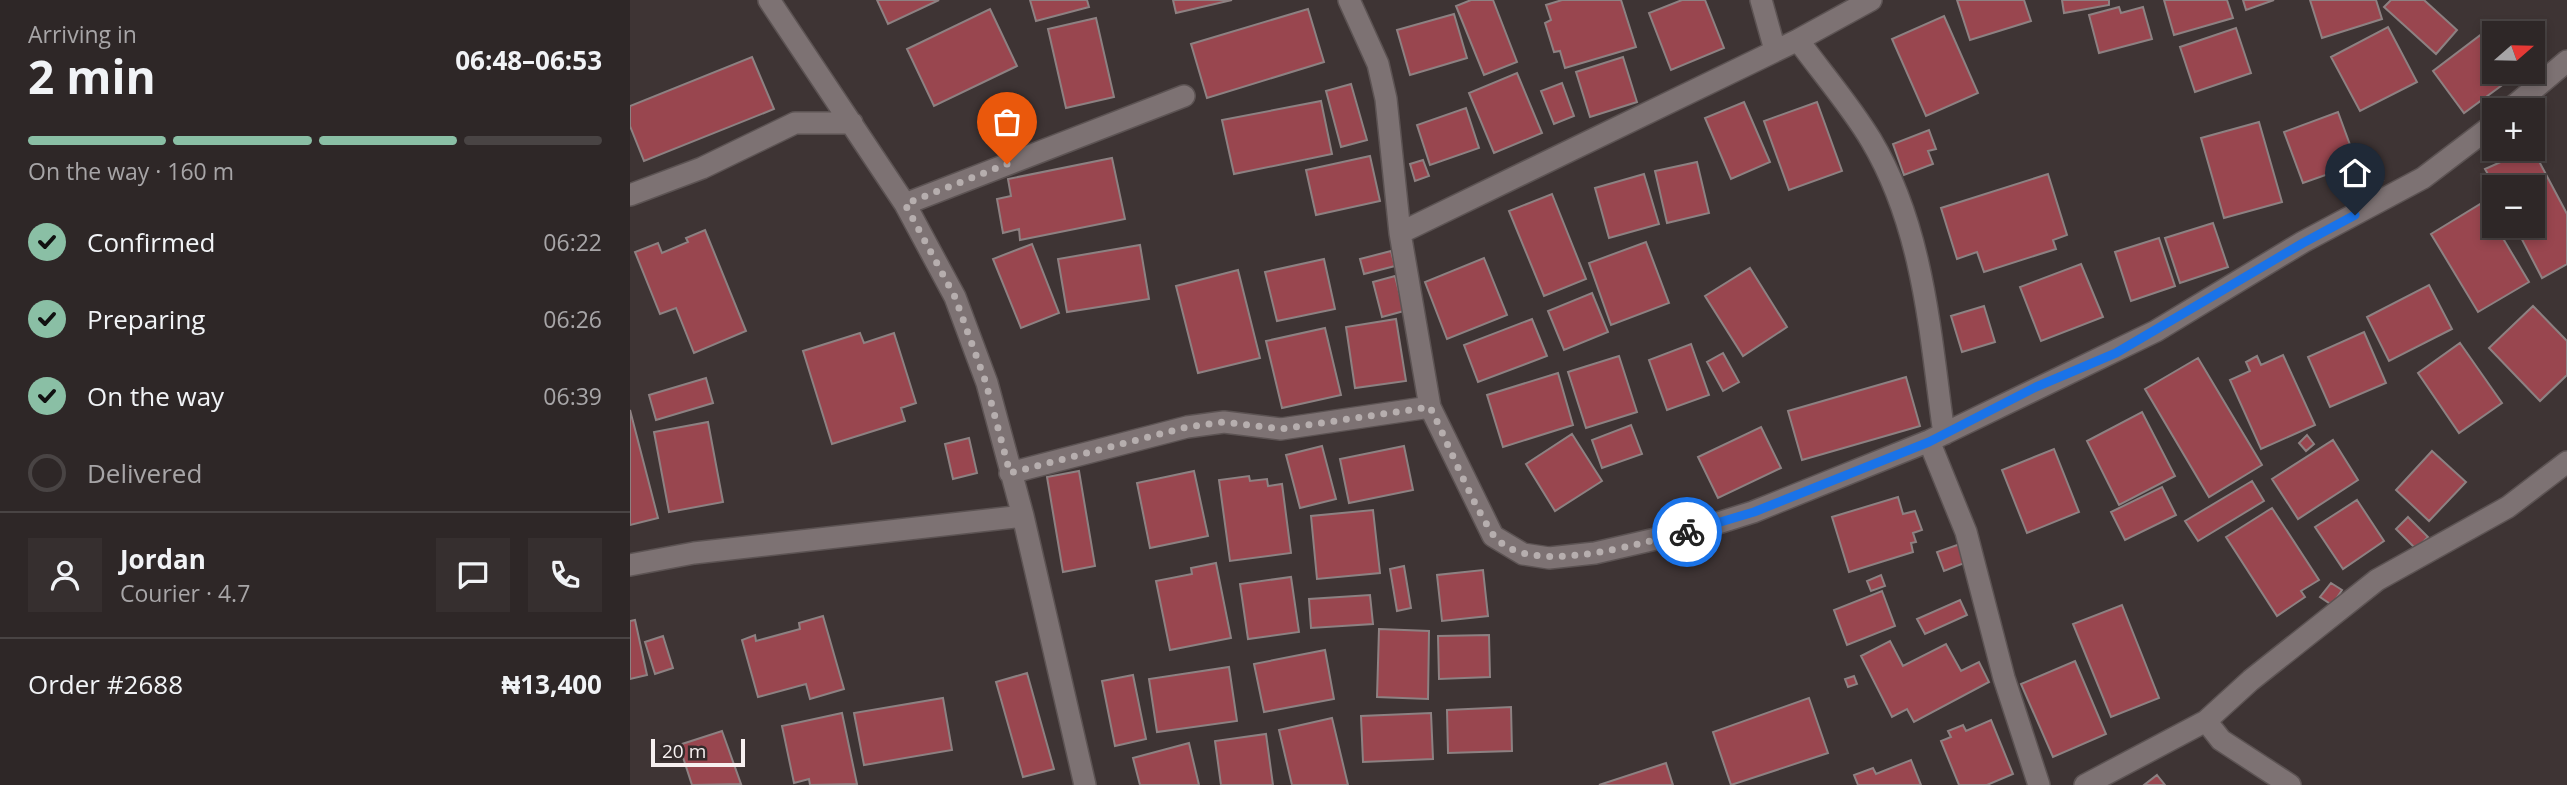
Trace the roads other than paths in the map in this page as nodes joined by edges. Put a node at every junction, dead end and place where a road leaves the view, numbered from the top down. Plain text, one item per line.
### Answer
1 (769, 0) edge
2 (1349, 0) edge
3 (1761, 0) edge
4 (1871, 0) edge
5 (1798, 40) junction
6 (1774, 50) junction
7 (2567, 61) edge
8 (1184, 96) dead end
9 (2524, 98) edge
10 (852, 123) junction
11 (2482, 133) edge
12 (630, 195) edge
13 (905, 204) junction
14 (1400, 233) junction
15 (1430, 407) junction
16 (1936, 438) junction
17 (2567, 462) edge
18 (1010, 473) junction
19 (1023, 516) junction
20 (630, 565) edge
21 (2206, 721) junction
22 (1085, 785) edge
23 (2039, 785) edge
24 (2085, 785) edge
25 (2290, 785) edge

1 - 10 street
2 - 14 street
3 - 6 street
4 - 5 street
5 - 6 street
5 - 16 street
6 - 14 street
7 - 9 street
8 - 13 street
10 - 12 street
10 - 13 street
11 - 16 street
13 - 18 street
14 - 15 street
15 - 16 street
15 - 18 street
16 - 23 street
17 - 21 street
18 - 19 street
19 - 20 street
19 - 22 street
21 - 24 street
21 - 25 street

